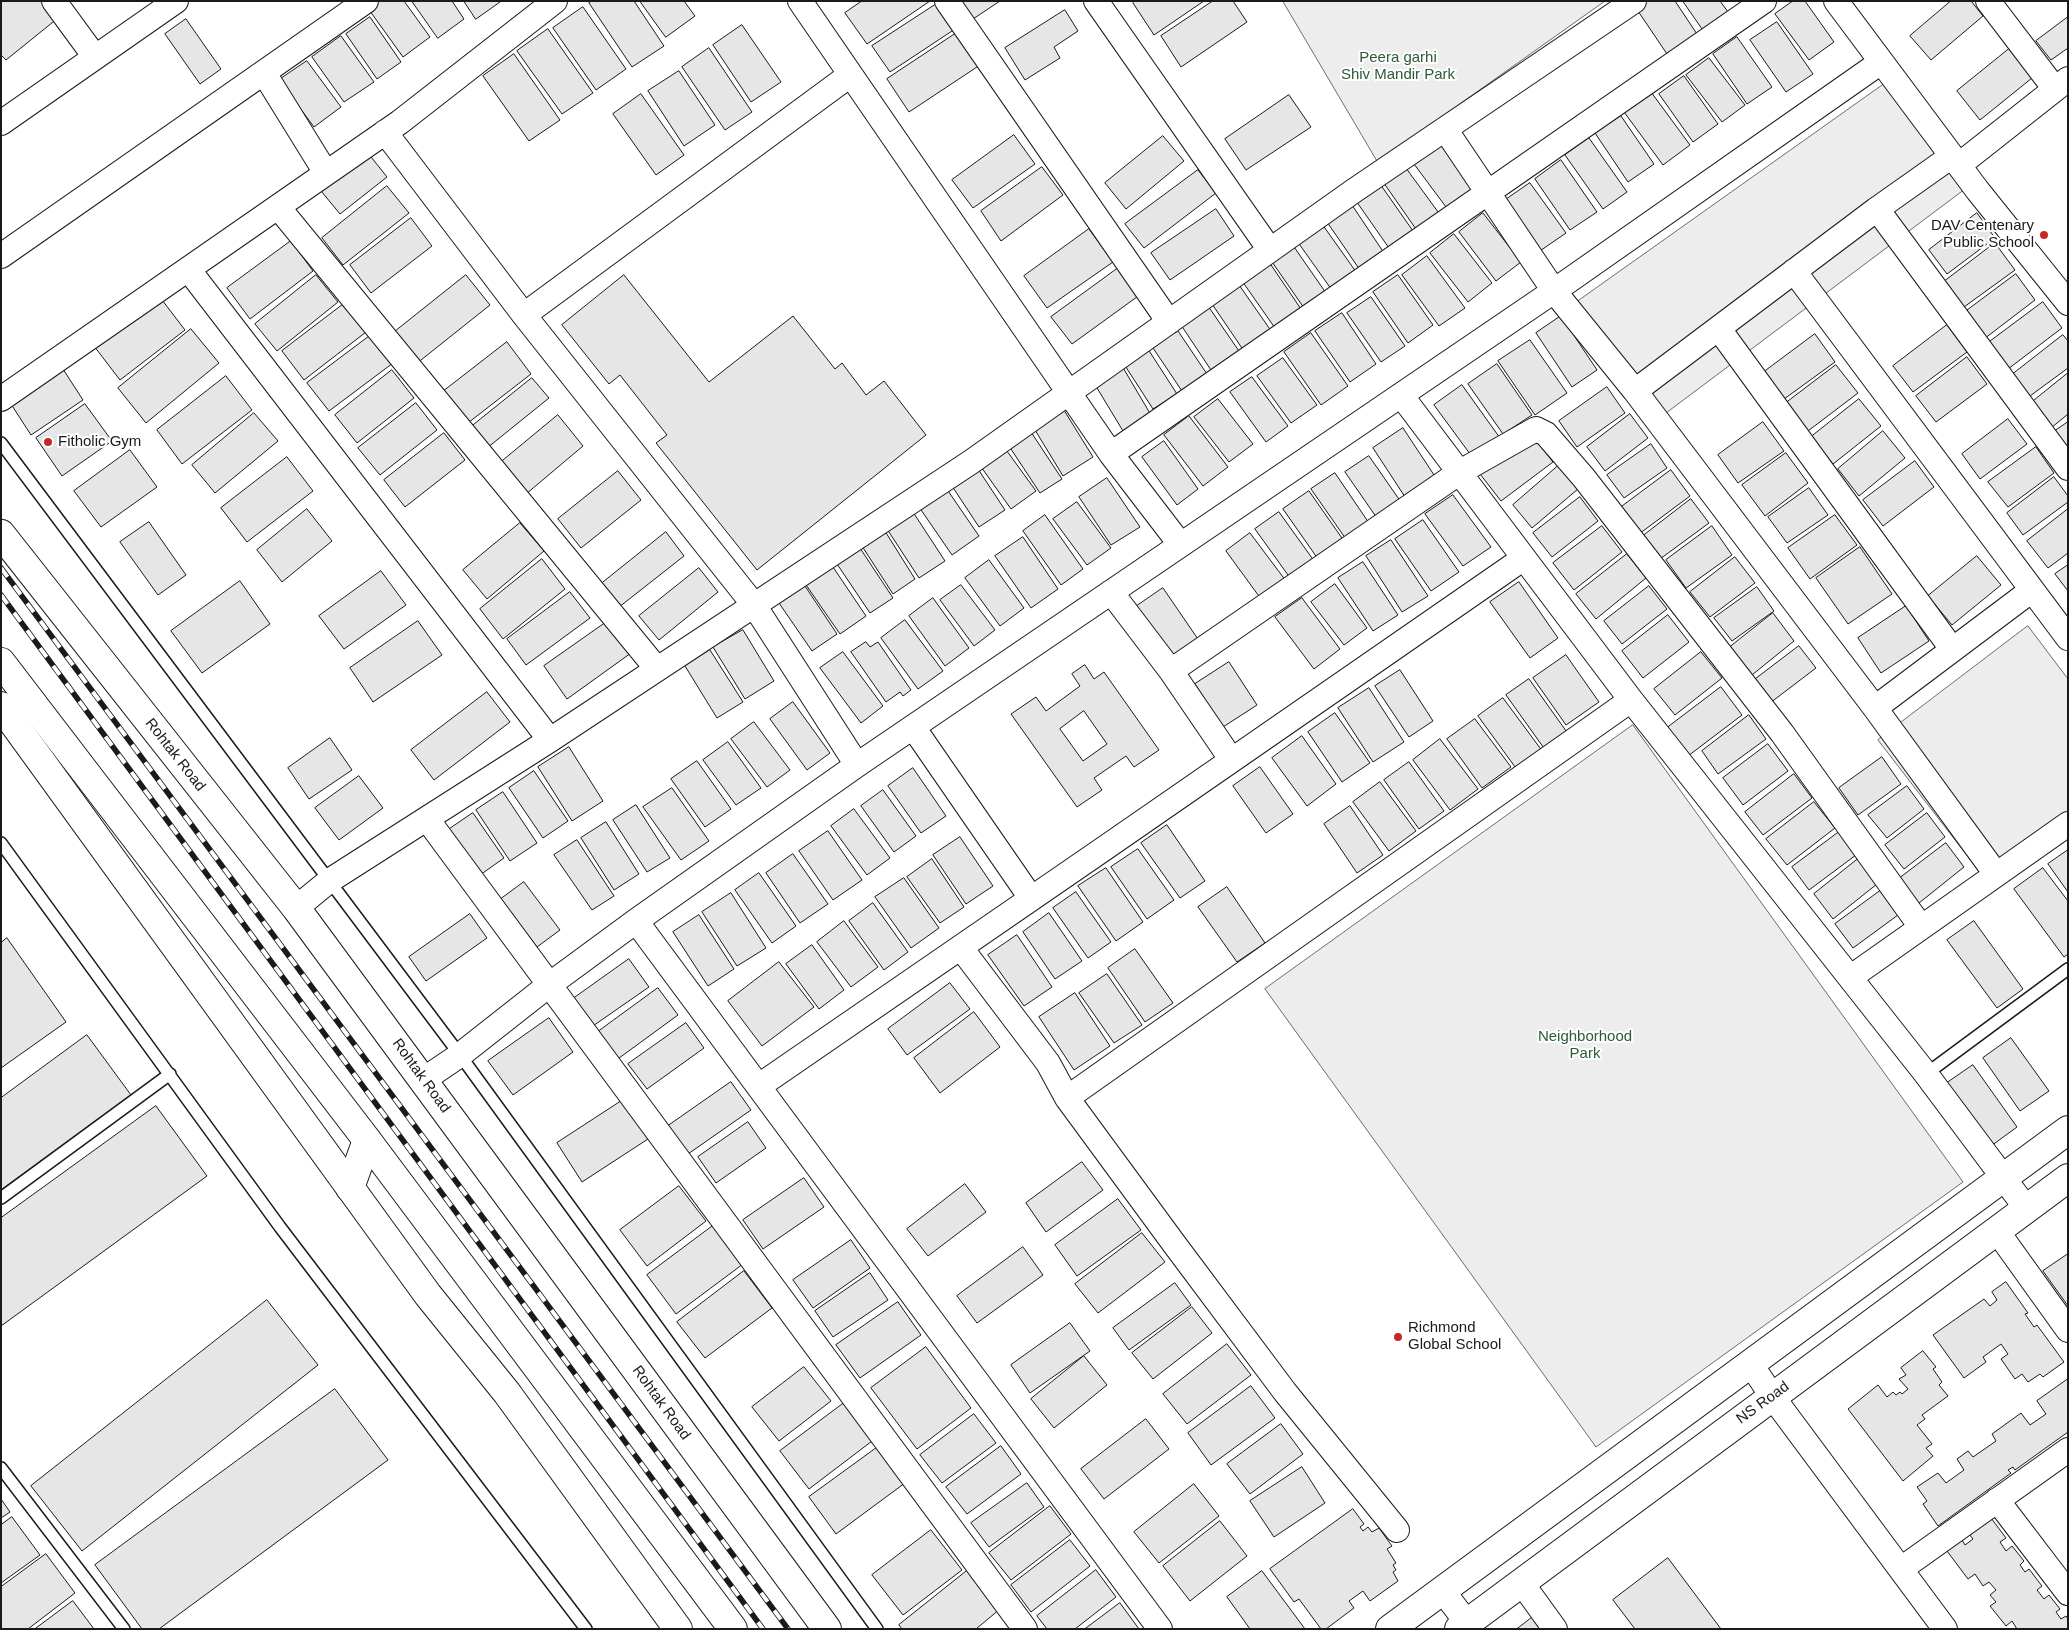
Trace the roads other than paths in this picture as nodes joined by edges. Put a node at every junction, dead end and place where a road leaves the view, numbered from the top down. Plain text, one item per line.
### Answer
1 (54, 1) edge
2 (176, 1) edge
3 (366, 1) edge
4 (555, 1) edge
5 (800, 1) edge
6 (947, 1) edge
7 (1096, 1) edge
8 (1634, 1) edge
9 (1764, 1) edge
10 (1836, 1) edge
11 (1988, 1) edge
12 (95, 57) junction
13 (1881, 62) junction
14 (264, 73) junction
15 (850, 75) junction
16 (2061, 84) edge
17 (5, 112) edge
18 (1444, 129) junction
19 (385, 132) junction
20 (1955, 161) junction
21 (326, 173) junction
22 (1487, 193) junction
23 (278, 207) junction
24 (1877, 209) junction
25 (1270, 250) junction
26 (1, 256) edge
27 (188, 268) junction
28 (1794, 271) junction
29 (1554, 291) junction
30 (2068, 303) edge
31 (524, 315) junction
32 (1169, 322) junction
33 (1718, 329) junction
34 (1635, 391) junction
35 (1068, 393) junction
36 (1401, 395) junction
37 (1, 399) edge
38 (1, 443) edge
39 (1111, 454) junction
40 (2068, 468) edge
41 (1460, 472) junction
42 (1, 534) edge
43 (1180, 544) junction
44 (1524, 558) junction
45 (2032, 590) junction
46 (1111, 592) junction
47 (754, 605) junction
48 (2068, 638) edge
49 (1952, 649) junction
50 (1, 662) edge
51 (657, 669) junction
52 (1171, 671) junction
53 (1631, 700) junction
54 (1, 706) edge
55 (1875, 708) junction
56 (913, 727) junction
57 (550, 740) junction
58 (1231, 759) junction
59 (857, 765) junction
60 (426, 819) junction
61 (2068, 824) edge
62 (1, 843) edge
63 (1996, 874) junction
64 (329, 881) junction
65 (1031, 898) junction
66 (296, 908) junction
67 (636, 921) junction
68 (1921, 927) junction
69 (961, 948) junction
70 (2068, 970) edge
71 (1851, 977) junction
72 (549, 985) junction
73 (460, 1055) junction
74 (170, 1074) junction
75 (1926, 1074) junction
76 (423, 1080) junction
77 (759, 1086) junction
78 (1067, 1098) junction
79 (2068, 1130) edge
80 (367, 1140) junction
81 (2004, 1176) junction
82 (2068, 1178) edge
83 (350, 1188) junction
84 (1, 1198) edge
85 (2026, 1208) junction
86 (1997, 1231) junction
87 (2068, 1330) edge
88 (1750, 1363) junction
89 (1772, 1396) junction
90 (2068, 1450) edge
91 (1, 1468) edge
92 (1997, 1500) junction
93 (1397, 1530) dead end
94 (1901, 1569) junction
95 (1521, 1582) junction
96 (1443, 1591) junction
97 (2068, 1593) edge
98 (1463, 1626) edge
99 (124, 1629) edge
100 (586, 1629) edge
101 (678, 1629) edge
102 (733, 1629) edge
103 (827, 1629) edge
104 (877, 1629) edge
105 (1025, 1629) edge
106 (1160, 1629) edge
107 (1390, 1629) edge
108 (1554, 1629) edge
109 (1945, 1629) edge

1 - 12 street
2 - 12 street
3 - 14 street
4 - 19 street
5 - 15 street
6 - 32 street
7 - 25 street
8 - 18 street
9 - 22 street
10 - 13 street
11 - 16 street
12 - 17 street
13 - 20 street
13 - 29 street
14 - 21 street
14 - 26 street
15 - 31 street
15 - 35 street
16 - 20 street
18 - 22 street
18 - 25 street
19 - 21 street
19 - 31 street
20 - 24 street
20 - 30 street
21 - 23 street
22 - 29 street
22 - 39 street
23 - 27 street
23 - 51 street
24 - 28 street
24 - 40 street
25 - 32 street
27 - 37 street
27 - 57 street
28 - 33 street
28 - 45 street
29 - 34 street
29 - 36 street
31 - 47 street
32 - 35 street
33 - 34 street
33 - 49 street
34 - 55 street
35 - 39 street
35 - 47 street
36 - 41 street
36 - 43 street
38 - 64 lane
39 - 43 street
41 - 44 street
41 - 52 street
41 - 68 street
42 - 66 main road, Rohtak Road
43 - 46 street
44 - 53 street
44 - 58 street
45 - 48 street
45 - 49 street
46 - 52 street
46 - 56 street
47 - 51 street
47 - 59 street
49 - 55 street
50 - 80 main road
51 - 57 street
52 - 58 street
53 - 71 street
53 - 78 street
54 - 83 main road
55 - 63 street
56 - 59 street
56 - 65 street
57 - 60 street
58 - 65 street
59 - 67 street
60 - 64 street
60 - 72 street
61 - 63 street
62 - 74 lane
63 - 68 street
64 - 66 street
64 - 73 lane
65 - 69 street
66 - 76 main road, Rohtak Road
67 - 72 street
67 - 77 street
68 - 71 street
69 - 77 street
69 - 78 street
70 - 75 lane
71 - 75 street
72 - 73 street
72 - 105 street
73 - 76 street
73 - 104 lane
74 - 84 lane
74 - 100 lane
75 - 81 street
76 - 103 main road, Rohtak Road
77 - 106 street
78 - 93 street
79 - 81 main road
80 - 83 main road
80 - 102 main road
81 - 85 street
81 - 88 main road
82 - 85 main road, NS Road
83 - 101 main road
85 - 86 main road, NS Road
86 - 87 street
86 - 89 main road, NS Road
88 - 89 street
88 - 96 main road
89 - 94 street
89 - 95 main road, NS Road
90 - 92 street
91 - 99 lane
92 - 94 street
92 - 97 street
94 - 109 street
95 - 98 main road, NS Road
95 - 108 street
96 - 98 street
96 - 107 main road

